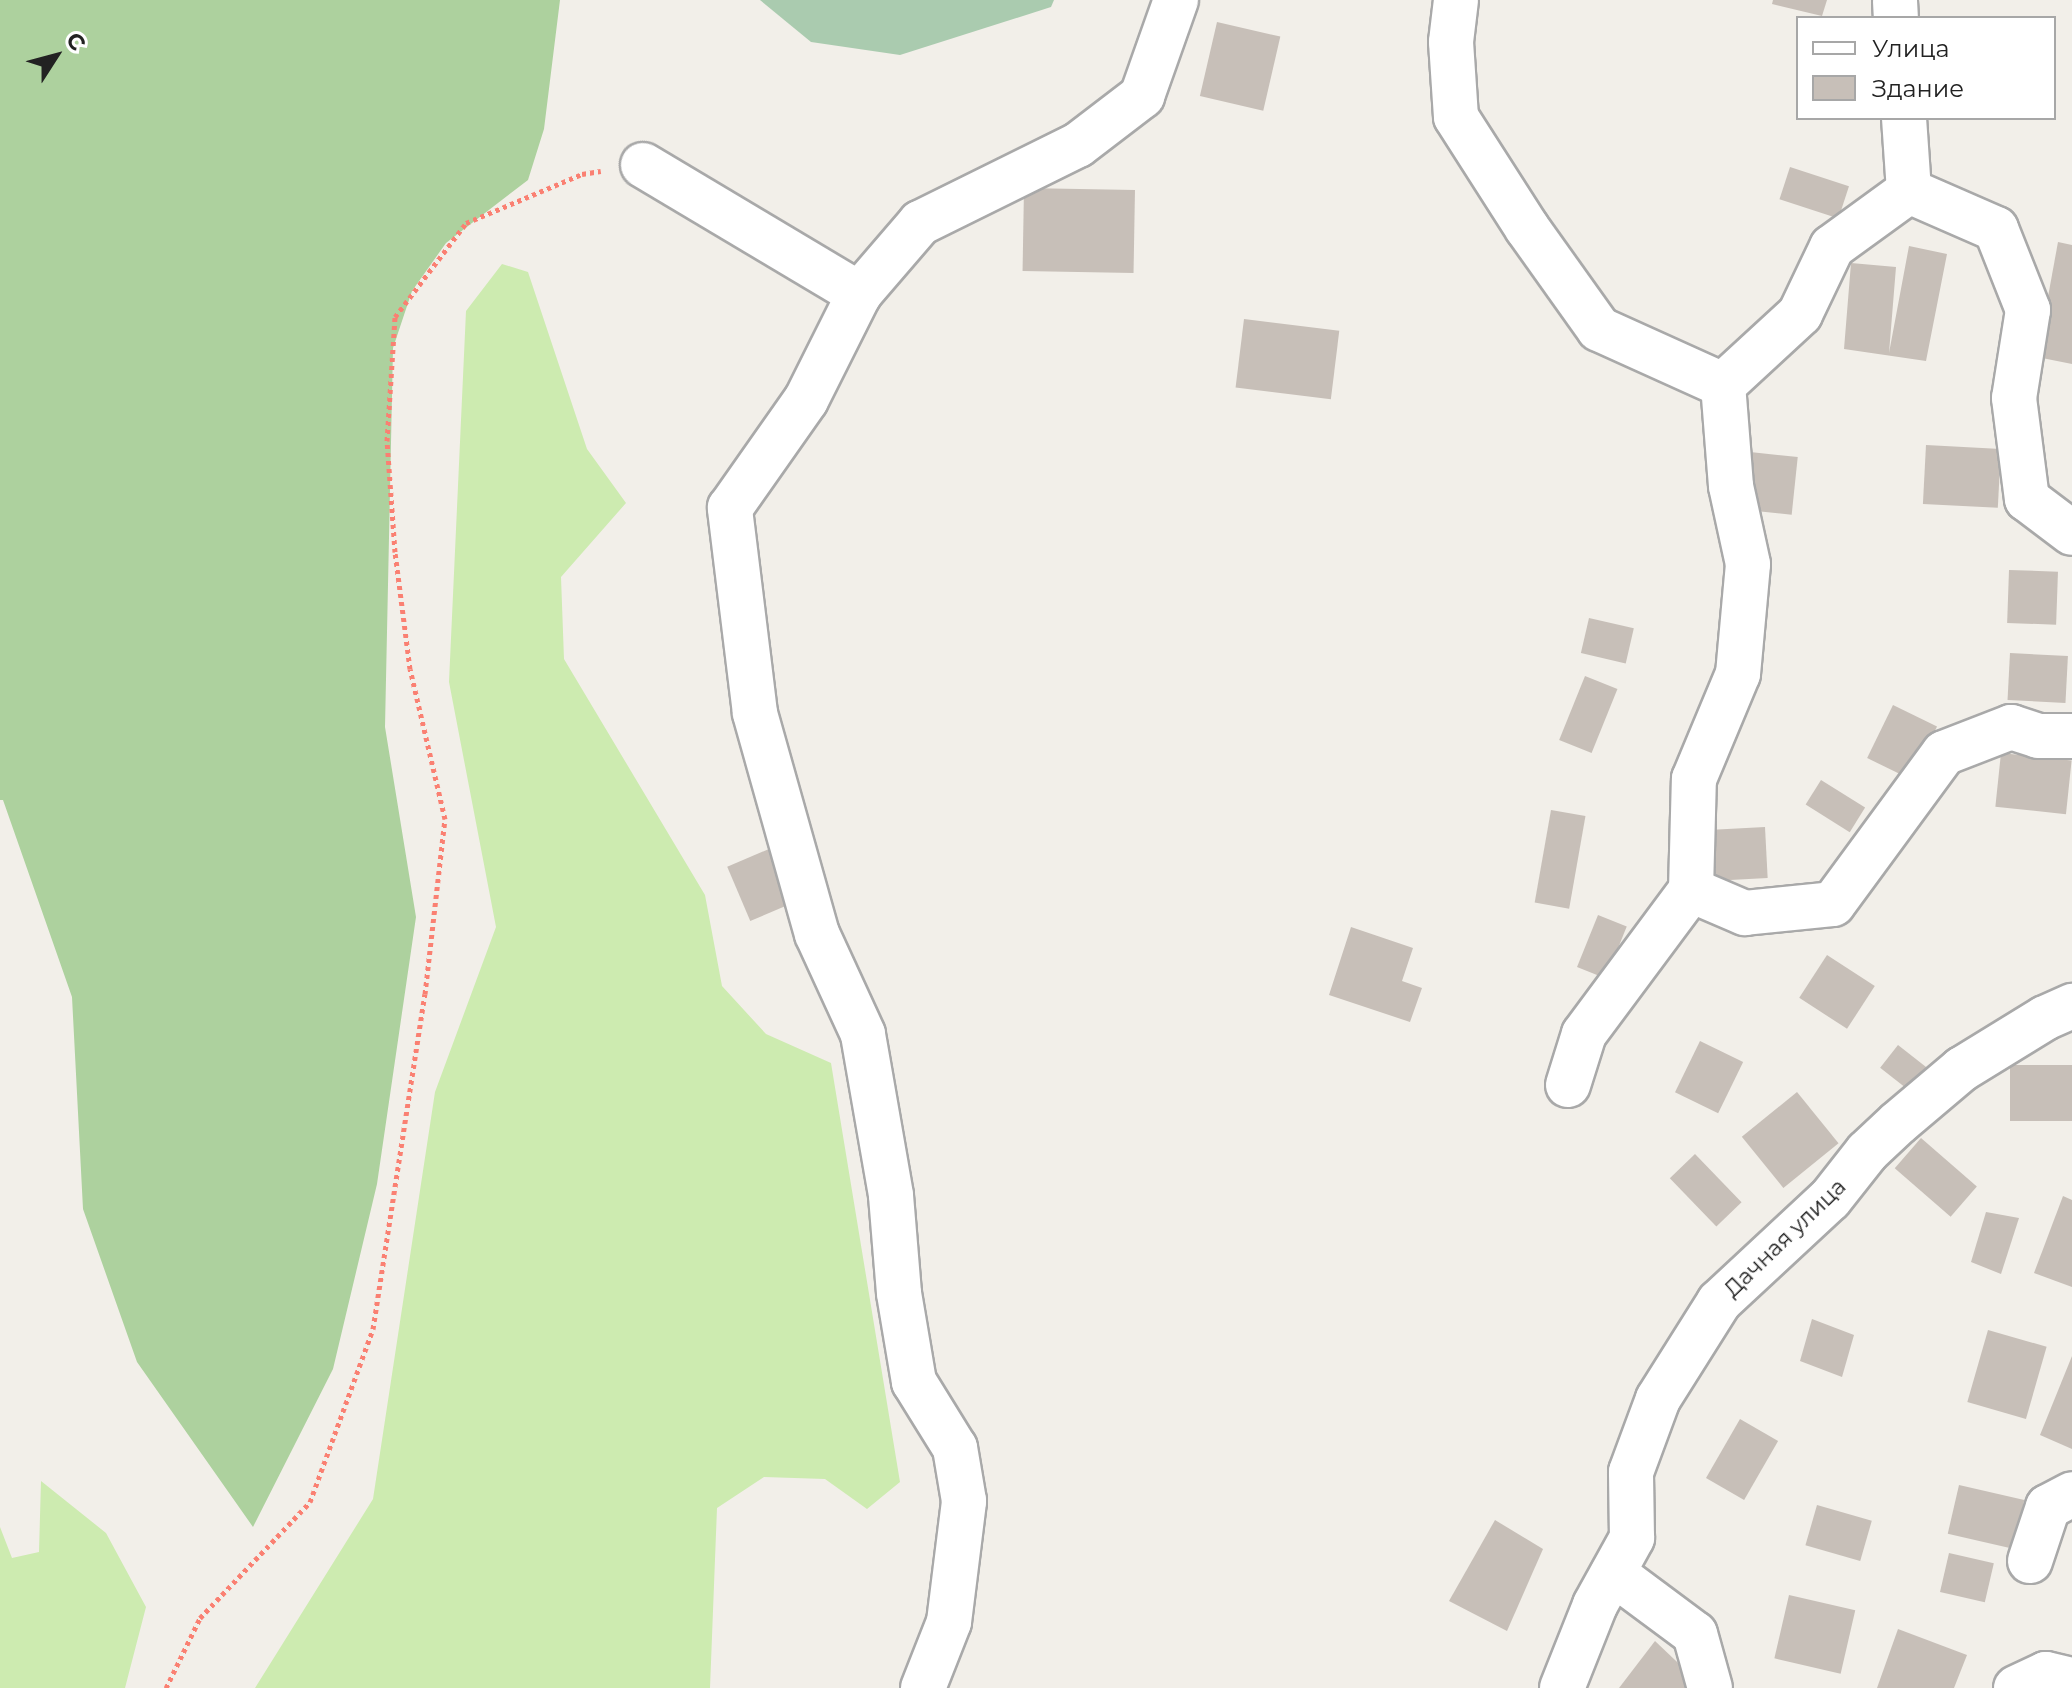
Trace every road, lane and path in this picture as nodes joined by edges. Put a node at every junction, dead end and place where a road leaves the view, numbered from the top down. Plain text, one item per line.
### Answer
1 (1176, 0) edge
2 (1456, 0) edge
3 (1904, 120) edge
4 (643, 165) joint
5 (1909, 191) junction
6 (859, 294) junction
7 (1723, 385) junction
8 (2072, 533) edge
9 (2072, 736) edge
10 (1691, 890) junction
11 (2072, 1006) edge
12 (1568, 1085) dead end
13 (2072, 1494) edge
14 (2030, 1561) dead end
15 (1613, 1573) junction
16 (2072, 1680) edge
17 (166, 1688) edge
18 (923, 1688) edge
19 (1562, 1688) edge
20 (1710, 1688) edge
21 (2016, 1688) edge

1 - 6 street
2 - 7 street
3 - 5 street
4 - 6 street
4 - 17 path
5 - 7 street
5 - 8 street
6 - 18 street
7 - 10 street
9 - 10 street
10 - 12 street
11 - 15 street, Дачная улица
13 - 14 street
15 - 19 street, Дачная улица
15 - 20 street
16 - 21 street

